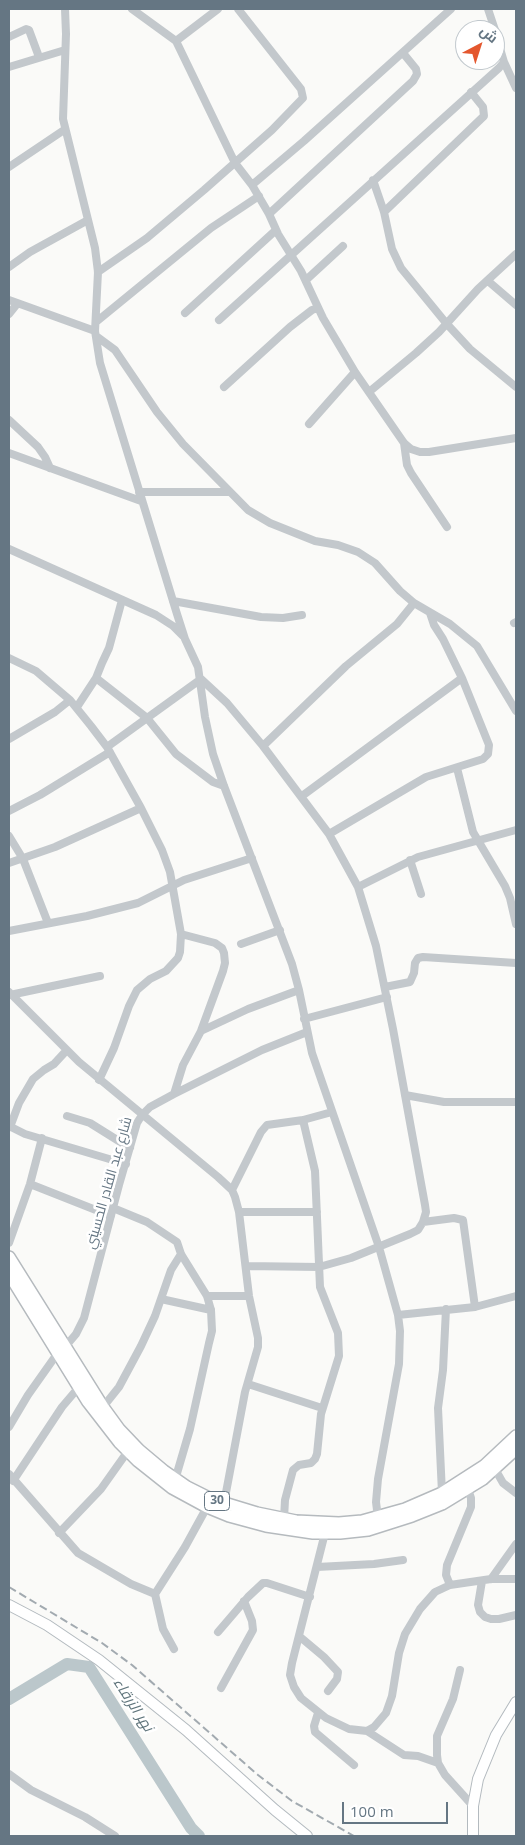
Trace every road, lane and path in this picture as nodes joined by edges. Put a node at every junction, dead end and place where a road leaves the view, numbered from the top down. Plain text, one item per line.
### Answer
1 (65, 9) edge
2 (132, 9) edge
3 (218, 9) edge
4 (238, 9) edge
5 (451, 9) edge
6 (9, 37) edge
7 (176, 41) junction
8 (65, 50) junction
9 (403, 53) junction
10 (39, 57) junction
11 (505, 64) edge
12 (9, 67) edge
13 (497, 70) edge
14 (516, 88) edge
15 (471, 92) junction
16 (64, 130) junction
17 (235, 163) junction
18 (9, 167) edge
19 (373, 180) junction
20 (252, 185) junction
21 (259, 196) junction
22 (384, 212) junction
23 (269, 214) junction
24 (88, 220) junction
25 (276, 230) junction
26 (343, 246) dead end
27 (291, 254) junction
28 (516, 254) edge
29 (9, 267) edge
30 (98, 272) junction
31 (306, 280) junction
32 (488, 281) junction
33 (9, 300) edge
34 (17, 304) junction
35 (516, 304) edge
36 (318, 308) junction
37 (185, 313) dead end
38 (9, 314) edge
39 (219, 320) dead end
40 (96, 322) junction
41 (446, 323) junction
42 (96, 334) junction
43 (355, 372) junction
44 (516, 387) edge
45 (224, 388) dead end
46 (369, 392) junction
47 (9, 420) edge
48 (309, 424) dead end
49 (516, 438) edge
50 (404, 443) junction
51 (9, 453) edge
52 (50, 468) junction
53 (139, 492) junction
54 (229, 492) junction
55 (142, 501) junction
56 (447, 527) dead end
57 (9, 549) edge
58 (122, 600) junction
59 (173, 601) junction
60 (414, 603) junction
61 (430, 613) junction
62 (302, 615) dead end
63 (185, 638) junction
64 (9, 658) edge
65 (96, 678) junction
66 (462, 678) junction
67 (201, 679) junction
68 (70, 700) junction
69 (77, 707) junction
70 (516, 711) edge
71 (147, 718) junction
72 (9, 739) edge
73 (264, 746) junction
74 (108, 750) junction
75 (457, 768) junction
76 (224, 786) junction
77 (302, 796) junction
78 (141, 808) junction
79 (9, 811) edge
80 (516, 830) edge
81 (329, 834) junction
82 (9, 836) edge
83 (477, 841) junction
84 (23, 858) junction
85 (252, 858) junction
86 (410, 860) junction
87 (9, 863) edge
88 (172, 885) junction
89 (358, 887) junction
90 (421, 894) dead end
91 (515, 914) edge
92 (48, 923) junction
93 (516, 924) edge
94 (280, 930) junction
95 (9, 931) edge
96 (181, 934) junction
97 (241, 944) dead end
98 (516, 963) edge
99 (100, 976) dead end
100 (385, 987) junction
101 (299, 990) junction
102 (10, 993) edge
103 (387, 997) junction
104 (304, 1019) junction
105 (201, 1031) junction
106 (307, 1032) junction
107 (66, 1051) junction
108 (99, 1080) junction
109 (174, 1094) junction
110 (405, 1095) junction
111 (516, 1102) edge
112 (332, 1112) junction
113 (142, 1115) junction
114 (67, 1116) dead end
115 (303, 1120) junction
116 (9, 1127) edge
117 (42, 1138) junction
118 (130, 1148) junction
119 (126, 1164) junction
120 (30, 1184) junction
121 (232, 1190) junction
122 (112, 1212) junction
123 (239, 1212) junction
124 (317, 1212) junction
125 (424, 1222) junction
126 (9, 1243) edge
127 (379, 1247) junction
128 (181, 1254) junction
129 (9, 1257) edge
130 (246, 1266) junction
131 (319, 1267) junction
132 (9, 1274) edge
133 (207, 1296) junction
134 (249, 1296) junction
135 (516, 1296) edge
136 (161, 1299) junction
137 (475, 1307) junction
138 (211, 1310) junction
139 (446, 1310) junction
140 (398, 1315) junction
141 (61, 1350) junction
142 (248, 1384) junction
143 (79, 1387) junction
144 (103, 1407) junction
145 (322, 1408) junction
146 (9, 1427) edge
147 (516, 1436) edge
148 (516, 1449) edge
149 (128, 1451) junction
150 (495, 1470) junction
151 (11, 1478) edge
152 (175, 1480) junction
153 (468, 1488) junction
154 (442, 1493) junction
155 (516, 1493) edge
156 (224, 1503) junction
157 (207, 1507) junction
158 (378, 1518) junction
159 (284, 1519) junction
160 (340, 1528) junction
161 (59, 1533) junction
162 (325, 1533) junction
163 (516, 1544) edge
164 (403, 1560) dead end
165 (317, 1567) junction
166 (491, 1579) junction
167 (516, 1580) edge
168 (482, 1581) junction
169 (450, 1585) junction
170 (155, 1594) junction
171 (310, 1597) junction
172 (244, 1600) junction
173 (9, 1605) edge
174 (516, 1615) edge
175 (218, 1632) dead end
176 (299, 1636) junction
177 (174, 1650) dead end
178 (460, 1670) dead end
179 (221, 1688) dead end
180 (328, 1691) dead end
181 (516, 1704) edge
182 (318, 1713) junction
183 (367, 1731) junction
184 (438, 1763) junction
185 (354, 1765) dead end
186 (9, 1774) edge
187 (473, 1806) junction
188 (115, 1836) edge
189 (307, 1836) edge
190 (473, 1836) edge

1 - 8 street
2 - 7 street
3 - 7 street
4 - 17 street
5 - 9 street
6 - 10 street
7 - 17 street
8 - 10 street
8 - 16 street
9 - 20 street
9 - 23 street
10 - 12 street
11 - 14 street
13 - 15 street
15 - 19 street
15 - 22 street
16 - 18 street
16 - 24 street
17 - 20 street
17 - 30 street
19 - 22 street
19 - 27 street
20 - 21 street
21 - 23 street
21 - 40 street
22 - 41 street
23 - 25 street
24 - 29 street
24 - 30 street
25 - 27 street
25 - 37 street
26 - 31 street
27 - 31 street
27 - 39 street
28 - 32 street
30 - 40 street
31 - 36 street
32 - 35 street
32 - 41 street
33 - 34 street
34 - 38 street
34 - 42 street
36 - 43 street
36 - 45 street
40 - 42 street
41 - 44 street
41 - 46 street
42 - 53 street
42 - 54 street
43 - 46 street
43 - 48 street
46 - 50 street
47 - 52 street
49 - 50 street
50 - 56 street
51 - 52 street
52 - 55 street
53 - 54 street
53 - 55 street
54 - 60 street
55 - 59 street
57 - 58 street
58 - 63 street
58 - 65 street
59 - 62 street
59 - 63 street
60 - 61 street
60 - 73 street
61 - 66 street
61 - 70 street
63 - 67 street
64 - 68 street
65 - 69 street
65 - 71 street
66 - 75 street
66 - 77 street
67 - 71 street
67 - 73 street
67 - 76 street
68 - 69 street
68 - 72 street
69 - 74 street
71 - 74 street
71 - 76 street
73 - 77 street
74 - 78 street
74 - 79 street
75 - 81 street
75 - 83 street
76 - 85 street
77 - 81 street
78 - 84 street
78 - 88 street
80 - 83 street
81 - 89 street
82 - 84 street
83 - 86 street
83 - 91 street
84 - 87 street
84 - 92 street
85 - 88 street
85 - 94 street
86 - 89 street
86 - 90 street
88 - 92 street
88 - 96 street
89 - 100 street
91 - 93 street
92 - 95 street
94 - 97 street
94 - 101 street
96 - 105 street
96 - 108 street
98 - 100 street
99 - 102 street
100 - 103 street
101 - 104 street
101 - 105 street
102 - 107 street
103 - 104 street
103 - 110 street
104 - 106 street
105 - 109 street
106 - 109 street, شارع عبد القادر الحسيني
106 - 112 street
107 - 108 street
107 - 116 street
108 - 113 street
109 - 113 street, شارع عبد القادر الحسيني
110 - 111 street
110 - 125 street
112 - 115 street
112 - 127 street
113 - 118 street, شارع عبد القادر الحسيني
113 - 121 street
114 - 118 street
115 - 121 street
115 - 124 street
116 - 117 street
117 - 119 street
117 - 120 street
118 - 119 street, شارع عبد القادر الحسيني
119 - 122 street, شارع عبد القادر الحسيني
120 - 122 street
120 - 126 street
121 - 123 street
122 - 128 street
122 - 141 street, شارع عبد القادر الحسيني
123 - 124 street
123 - 130 street
124 - 131 street
125 - 127 street
125 - 137 street
127 - 131 street
127 - 140 street
128 - 133 street
128 - 136 street
129 - 141 main road, 30
130 - 131 street
130 - 134 street
131 - 145 street
132 - 141 main road, 30
133 - 134 street
133 - 138 street
134 - 142 street
135 - 137 street
136 - 138 street
136 - 144 street
137 - 139 street
138 - 152 street
139 - 140 street
139 - 154 street
140 - 158 street
141 - 143 main road, 30
141 - 144 main road, 30
141 - 146 street, شارع عبد القادر الحسيني
142 - 145 street
142 - 156 street
143 - 149 main road, 30
143 - 151 street
144 - 152 main road, 30
145 - 159 street
147 - 154 main road, 30
148 - 150 main road, 30
149 - 157 main road, 30
149 - 161 street
150 - 153 main road, 30
150 - 155 street
151 - 161 street
152 - 156 main road, 30
153 - 160 main road, 30
153 - 169 street
154 - 158 main road, 30
156 - 159 main road, 30
157 - 162 main road, 30
157 - 170 street
158 - 160 main road, 30
159 - 160 main road, 30
160 - 162 main road, 30
161 - 170 street
162 - 165 street
163 - 166 street
164 - 165 street
165 - 171 street
166 - 167 street
166 - 168 street
168 - 169 street
168 - 174 street
169 - 183 street
170 - 177 street
171 - 172 street
171 - 176 street
172 - 175 street
172 - 179 street
173 - 189 street
176 - 180 street
176 - 182 street
178 - 184 street
181 - 187 street
182 - 183 street
182 - 185 street
183 - 184 street
184 - 187 street
186 - 188 street
187 - 190 street

